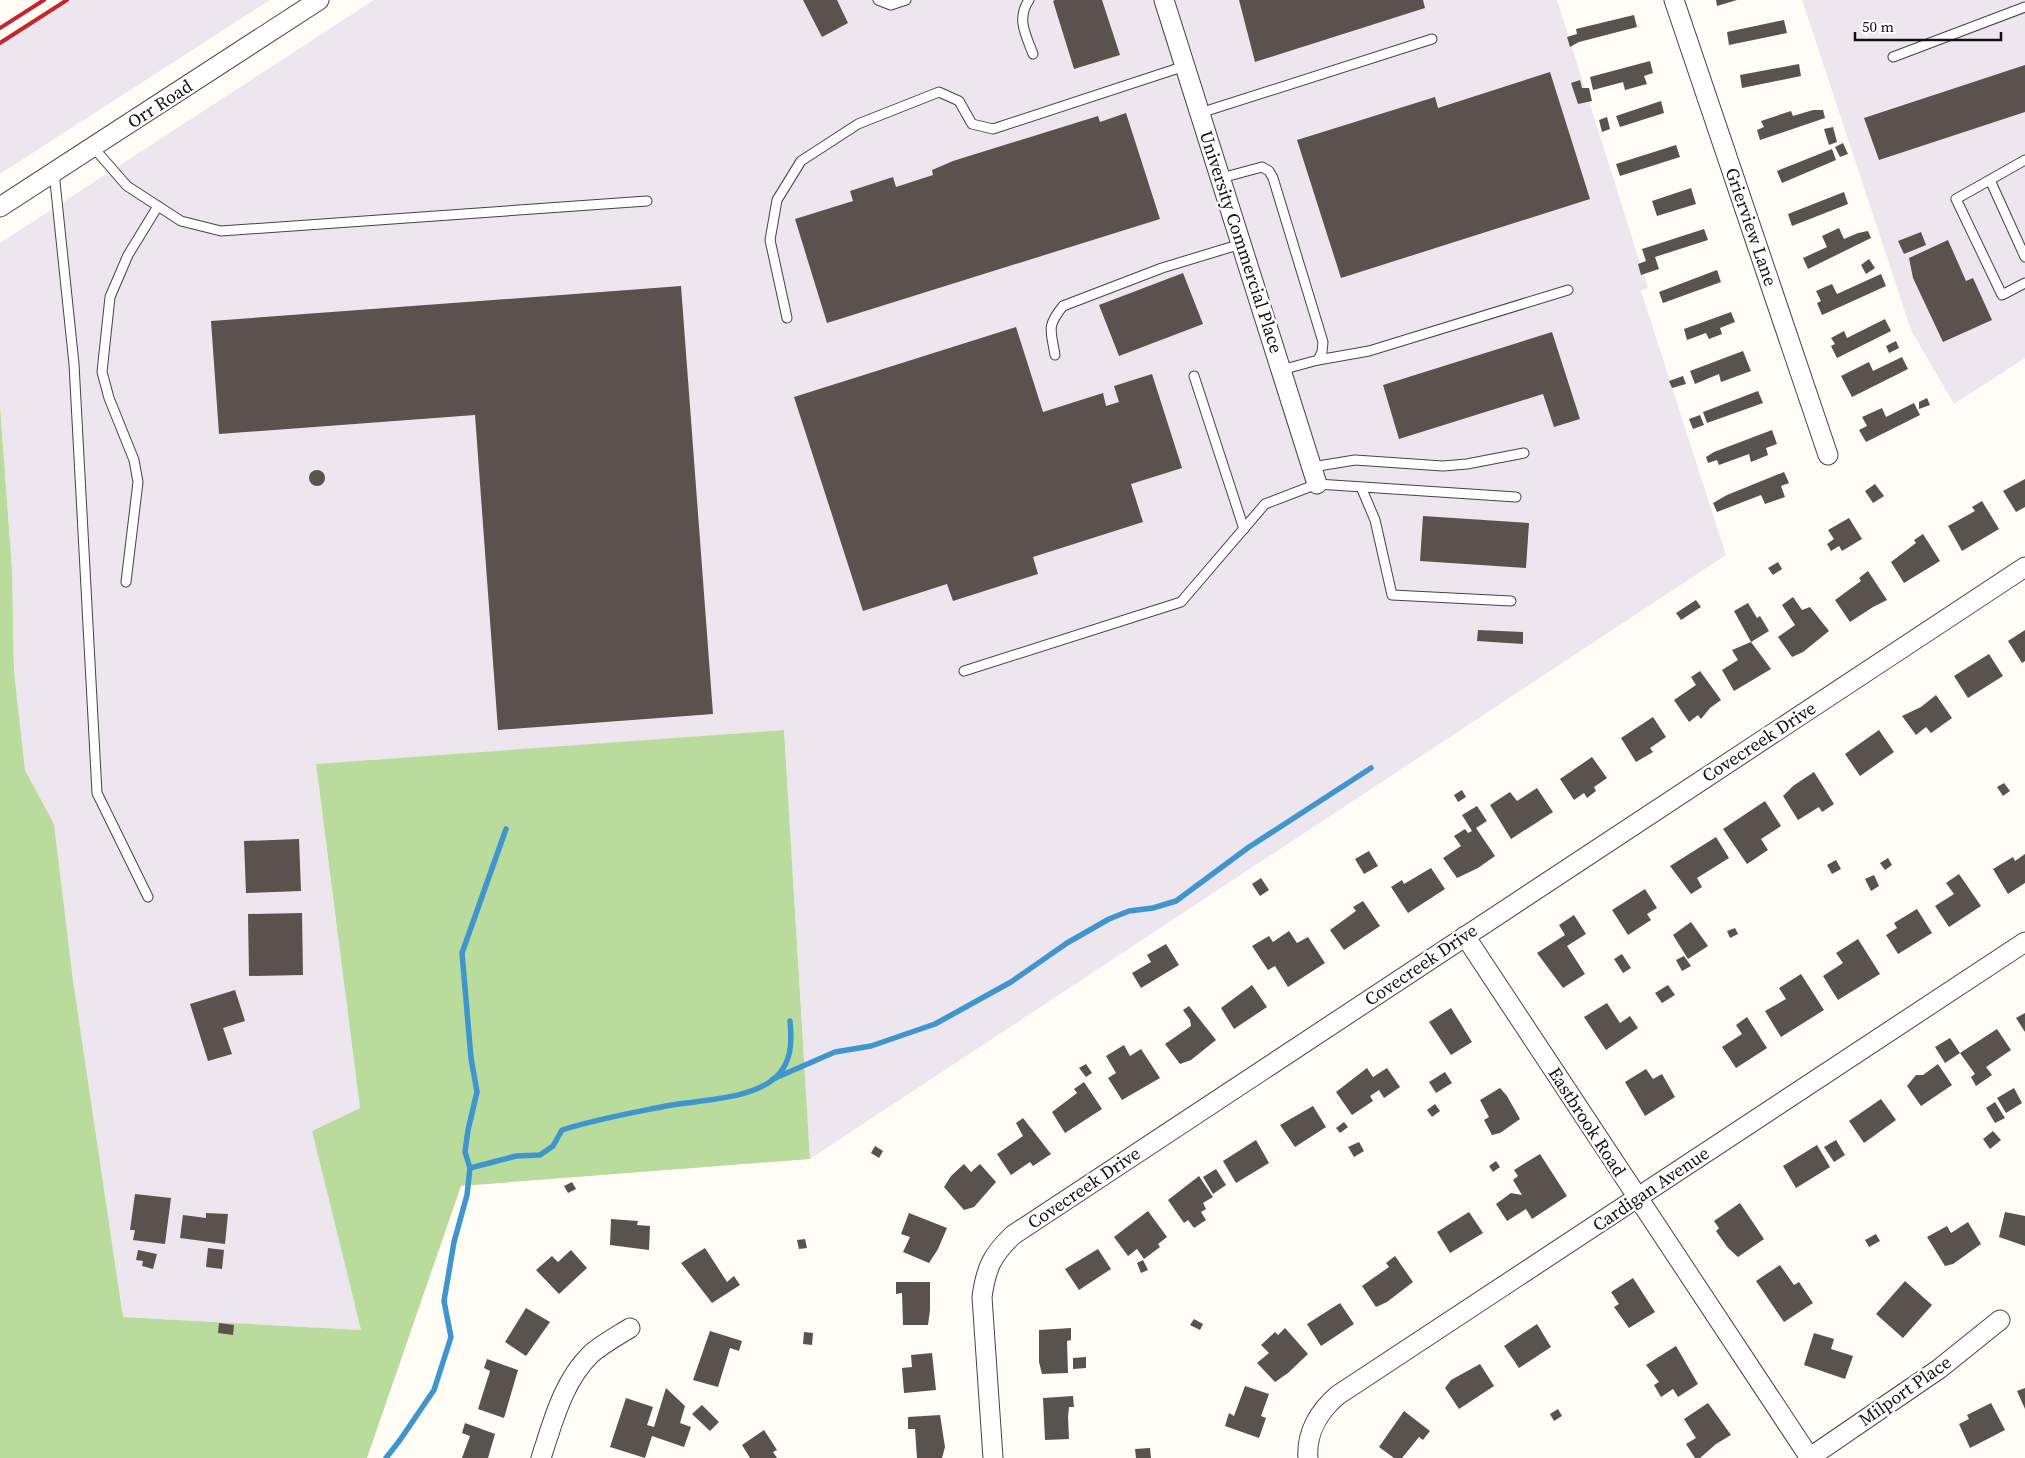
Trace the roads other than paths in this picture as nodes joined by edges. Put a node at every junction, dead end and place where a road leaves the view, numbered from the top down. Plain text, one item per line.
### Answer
1 (319, 0) edge
2 (878, 0) edge
3 (906, 0) edge
4 (1029, 0) edge
5 (1164, 0) edge
6 (1674, 0) edge
7 (2025, 7) edge
8 (1432, 39) dead end
9 (1033, 54) dead end
10 (1893, 57) dead end
11 (1185, 66) junction
12 (1200, 113) junction
13 (93, 147) junction
14 (2025, 160) edge
15 (54, 172) junction
16 (1220, 178) junction
17 (1990, 180) junction
18 (647, 201) dead end
19 (158, 206) junction
20 (0, 207) edge
21 (1241, 244) junction
22 (2025, 257) edge
23 (2025, 283) edge
24 (1568, 290) dead end
25 (787, 318) dead end
26 (1055, 355) dead end
27 (1318, 360) junction
28 (1281, 370) junction
29 (1194, 376) dead end
30 (1524, 453) dead end
31 (1828, 455) dead end
32 (1315, 476) junction
33 (1361, 487) junction
34 (1516, 497) dead end
35 (1244, 529) junction
36 (2025, 567) edge
37 (126, 582) dead end
38 (1510, 601) dead end
39 (964, 671) dead end
40 (148, 897) dead end
41 (1465, 936) junction
42 (2025, 942) edge
43 (1638, 1198) junction
44 (2000, 1320) dead end
45 (630, 1328) dead end
46 (541, 1458) edge
47 (993, 1458) edge
48 (1308, 1458) edge
49 (1809, 1458) edge

1 - 13 street, Orr Road
2 - 3 lane
4 - 9 lane
5 - 11 street, University Commercial Place
6 - 31 street, Grierview Lane
7 - 10 lane
8 - 12 lane
11 - 12 street, University Commercial Place
11 - 25 lane
12 - 16 street, University Commercial Place
13 - 15 street, Orr Road
13 - 19 lane
14 - 17 lane
15 - 20 street, Orr Road
15 - 40 lane
16 - 21 street, University Commercial Place
16 - 27 lane
17 - 22 lane
17 - 23 lane
18 - 19 lane
19 - 37 lane
21 - 26 lane
21 - 28 street, University Commercial Place
24 - 27 lane
27 - 28 lane
28 - 32 street, University Commercial Place
29 - 35 lane
30 - 32 lane
32 - 33 lane
32 - 35 lane
33 - 34 lane
33 - 38 lane
35 - 39 lane
36 - 41 street, Covecreek Drive
41 - 43 street, Eastbrook Road
41 - 47 street, Covecreek Drive
42 - 43 street, Cardigan Avenue
43 - 48 street, Cardigan Avenue
43 - 49 street, Eastbrook Road
44 - 49 street, Milport Place
45 - 46 street

